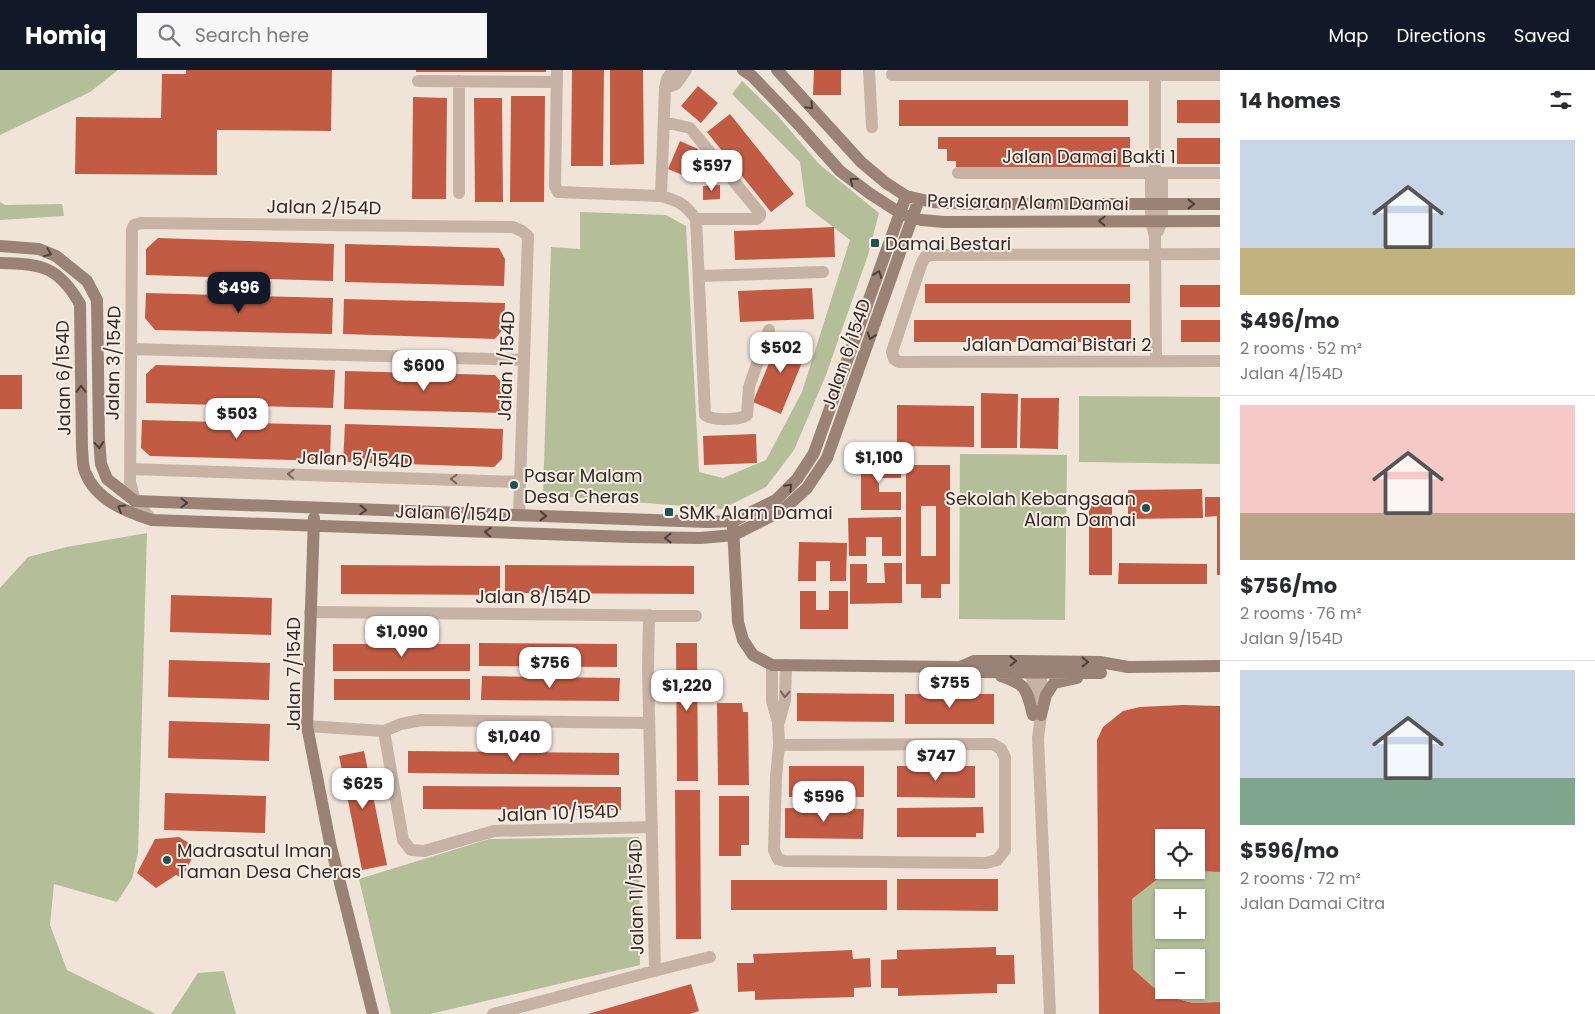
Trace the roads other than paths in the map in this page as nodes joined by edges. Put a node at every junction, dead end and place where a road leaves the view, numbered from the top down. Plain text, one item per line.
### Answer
1 (673, 70) edge
2 (686, 70) edge
3 (743, 70) edge
4 (777, 70) edge
5 (869, 70) edge
6 (1155, 73) edge
7 (892, 75) dead end
8 (557, 76) edge
9 (1220, 76) edge
10 (418, 81) dead end
11 (459, 81) junction
12 (665, 88) junction
13 (664, 122) junction
14 (872, 127) dead end
15 (1155, 173) junction
16 (1220, 173) edge
17 (958, 174) dead end
18 (459, 193) dead end
19 (661, 196) junction
20 (912, 197) junction
21 (1156, 204) junction
22 (1220, 204) edge
23 (906, 218) junction
24 (696, 219) junction
25 (1156, 221) junction
26 (1220, 221) edge
27 (134, 225) joint
28 (513, 227) joint
29 (0, 246) edge
30 (1155, 254) junction
31 (1220, 254) edge
32 (0, 263) edge
33 (823, 272) dead end
34 (699, 276) junction
35 (769, 330) dead end
36 (131, 348) junction
37 (524, 360) junction
38 (1156, 361) junction
39 (1220, 361) edge
40 (130, 469) junction
41 (520, 482) junction
42 (135, 501) junction
43 (314, 508) junction
44 (519, 515) junction
45 (152, 520) junction
46 (733, 521) junction
47 (284, 525) junction
48 (314, 526) junction
49 (335, 527) junction
50 (750, 528) junction
51 (518, 533) junction
52 (734, 535) junction
53 (701, 538) junction
54 (313, 544) junction
55 (734, 553) junction
56 (310, 612) junction
57 (649, 614) junction
58 (696, 616) dead end
59 (772, 665) junction
60 (786, 665) junction
61 (960, 666) junction
62 (1220, 666) edge
63 (1037, 667) junction
64 (1128, 667) junction
65 (992, 672) junction
66 (1101, 673) junction
67 (1037, 715) junction
68 (778, 722) junction
69 (649, 723) junction
70 (307, 726) junction
71 (384, 731) junction
72 (779, 745) junction
73 (652, 827) junction
74 (710, 957) dead end
75 (655, 970) junction
76 (373, 1014) edge
77 (493, 1014) edge
78 (1050, 1014) edge

1 - 12 street
2 - 12 street
23 -> 3 street
4 -> 20 street, Persiaran Alam Damai
5 - 14 street
6 - 7 street
6 - 9 street
6 - 15 street
8 - 11 street
8 - 19 street
10 - 11 street
11 - 18 street
12 - 13 street
13 - 19 street
13 - 24 street
15 - 16 street, Jalan Damai Bakti 1
15 - 17 street, Jalan Damai Bakti 1
15 - 21 street
19 - 24 street
20 - 21 street, Persiaran Alam Damai
20 - 23 street, Jalan 6/154D
21 -> 22 street, Persiaran Alam Damai
21 - 25 street
25 -> 23 street, Persiaran Alam Damai
46 -> 23 street, Jalan 6/154D
23 -> 50 street, Jalan 6/154D
24 - 34 street
25 - 26 street, Persiaran Alam Damai
25 - 30 street
27 - 28 street, Jalan 2/154D
27 - 36 street, Jalan 3/154D
28 - 37 street, Jalan 1/154D
29 -> 42 street, Jalan 6/154D
30 - 31 street
30 - 38 street
30 - 38 street, Jalan Damai Bistari 2
45 -> 32 street, Jalan 6/154D
33 - 34 street
34 - 35 street
36 - 37 street
36 - 40 street, Jalan 3/154D
37 - 41 street, Jalan 1/154D
38 - 39 street, Jalan Damai Bistari 2
41 -> 40 street, Jalan 5/154D
40 - 42 street, Jalan 3/154D
41 - 44 street, Jalan 1/154D
42 -> 43 street, Jalan 6/154D
42 - 45 street
43 -> 44 street, Jalan 6/154D
43 - 48 street, Jalan 7/154D
44 -> 46 street, Jalan 6/154D
44 - 51 street
45 - 47 street, Jalan 6/154D
46 - 52 street
47 - 48 street, Jalan 6/154D
47 - 54 street
48 - 49 street, Jalan 6/154D
48 - 54 street, Jalan 7/154D
51 -> 49 street, Jalan 6/154D
49 - 54 street
50 - 52 street, Jalan 6/154D
50 - 55 street
53 -> 51 street, Jalan 6/154D
52 - 53 street, Jalan 6/154D
52 - 55 street
53 - 55 street
54 - 56 street, Jalan 7/154D
55 - 59 street
56 - 57 street, Jalan 8/154D
56 - 70 street, Jalan 7/154D
57 - 58 street, Jalan 8/154D
57 - 69 street, Jalan 11/154D
59 - 60 street
59 - 68 street
60 - 61 street
60 -> 68 street
61 -> 63 street
61 - 65 street
62 - 64 street
63 -> 64 street
63 - 65 street
63 - 66 street
63 - 67 street
64 - 66 street
65 - 67 street
66 - 67 street
67 - 78 street
68 - 72 street
69 - 71 street
69 - 73 street, Jalan 11/154D
70 - 71 street
70 - 76 street, Jalan 7/154D
71 - 73 street, Jalan 10/154D
72 - 72 street
73 - 75 street, Jalan 11/154D
74 - 75 street
75 - 77 street

